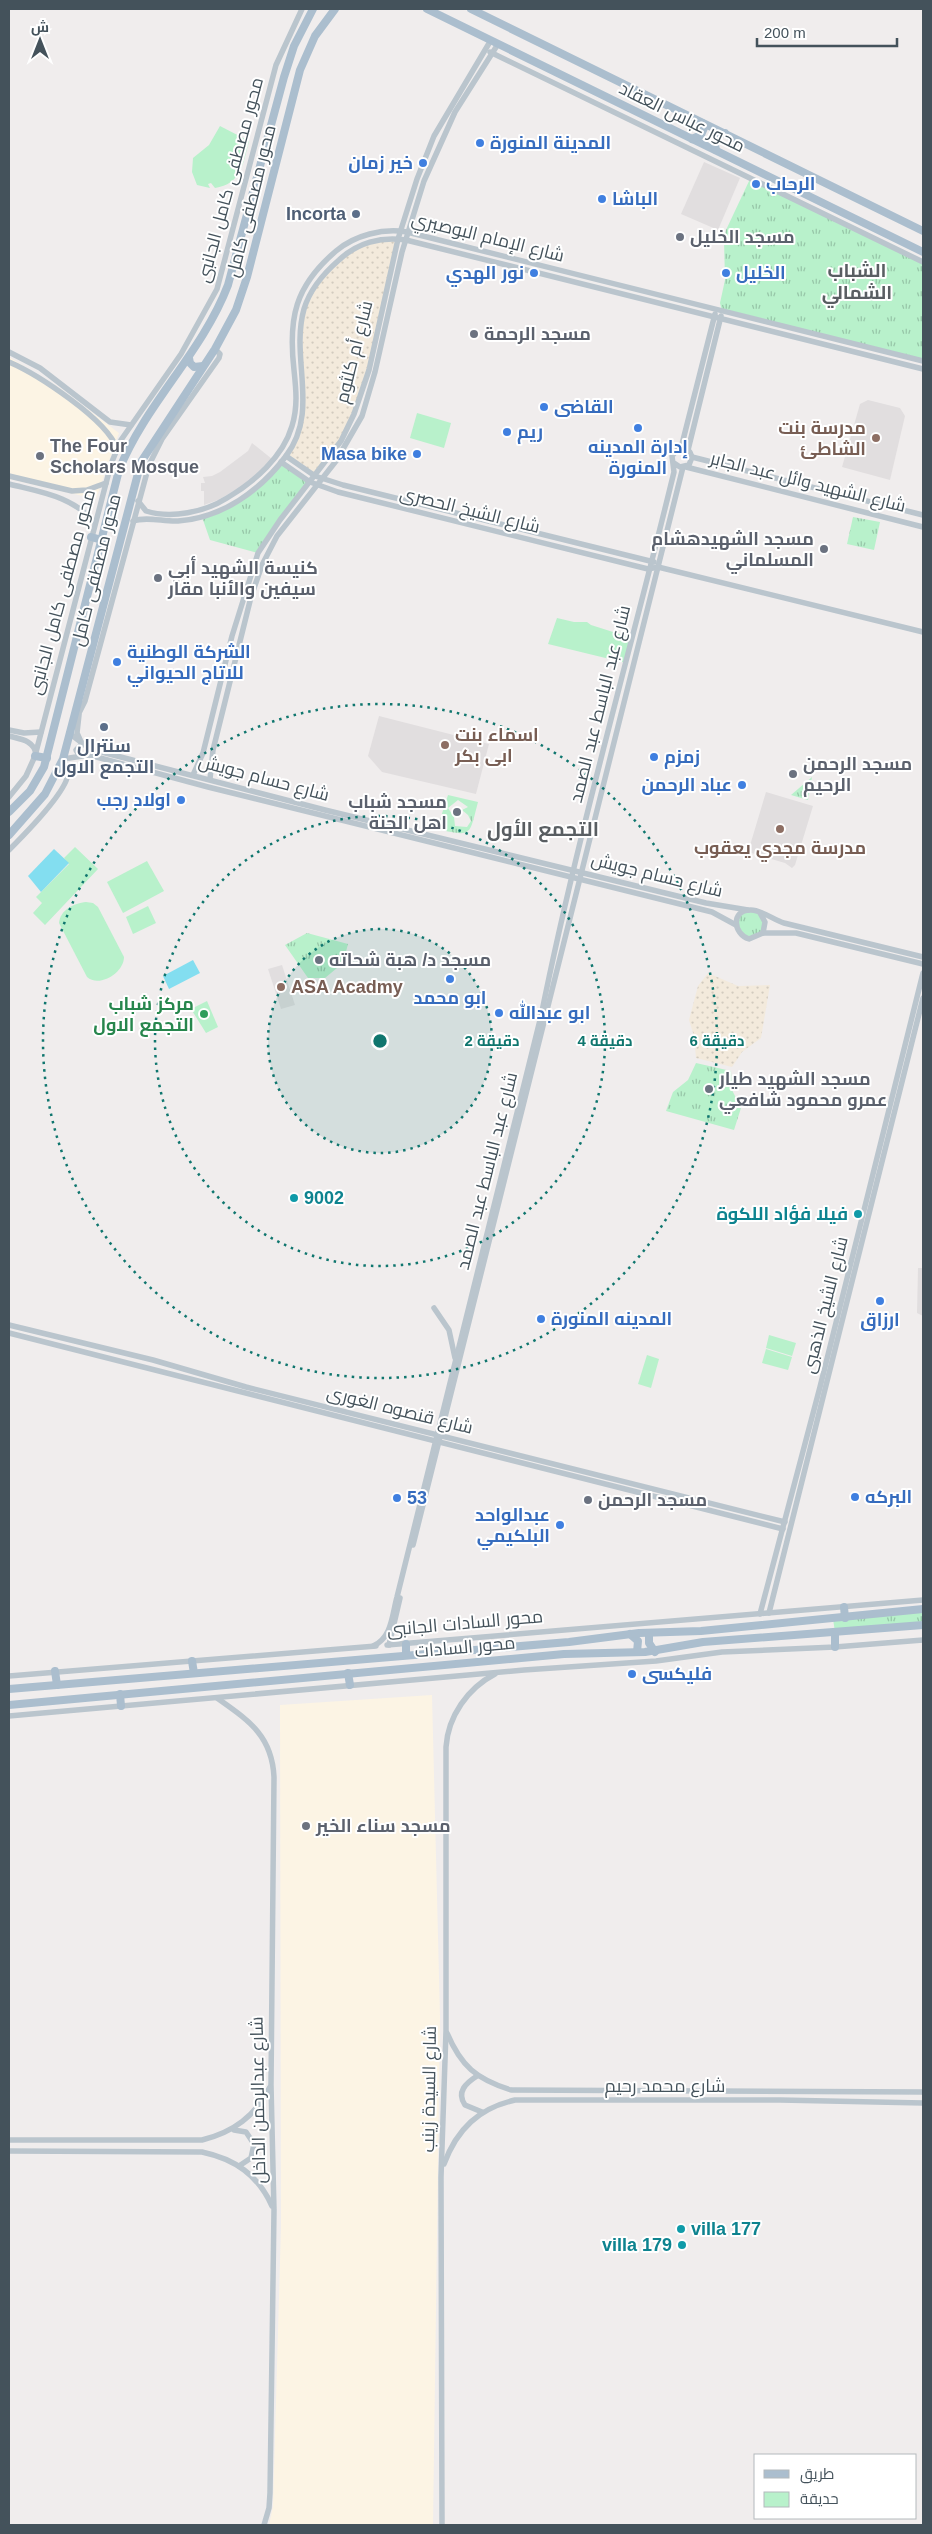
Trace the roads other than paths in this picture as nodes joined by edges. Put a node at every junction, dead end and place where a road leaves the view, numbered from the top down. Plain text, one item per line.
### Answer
1 (302, 9) edge
2 (313, 9) edge
3 (427, 9) edge
4 (471, 9) edge
5 (333, 10) edge
6 (495, 42) junction
7 (485, 50) junction
8 (492, 53) junction
9 (452, 111) junction
10 (261, 122) junction
11 (702, 123) junction
12 (271, 125) junction
13 (725, 134) junction
14 (692, 138) junction
15 (716, 150) junction
16 (390, 231) junction
17 (400, 231) junction
18 (923, 231) edge
19 (408, 232) junction
20 (398, 238) junction
21 (388, 239) junction
22 (406, 240) junction
23 (229, 248) junction
24 (238, 250) junction
25 (923, 252) edge
26 (923, 262) edge
27 (719, 310) junction
28 (717, 317) junction
29 (215, 349) junction
30 (9, 352) edge
31 (189, 358) junction
32 (923, 361) edge
33 (9, 362) edge
34 (203, 366) junction
35 (923, 369) edge
36 (177, 375) junction
37 (304, 384) junction
38 (191, 385) junction
39 (296, 386) junction
40 (304, 393) junction
41 (296, 394) junction
42 (132, 425) junction
43 (681, 448) junction
44 (117, 449) junction
45 (688, 450) junction
46 (286, 456) junction
47 (692, 457) junction
48 (281, 462) junction
49 (674, 463) junction
50 (684, 467) junction
51 (739, 469) junction
52 (9, 476) edge
53 (315, 476) junction
54 (322, 479) junction
55 (736, 480) junction
56 (310, 482) junction
57 (106, 483) junction
58 (9, 484) edge
59 (316, 485) junction
60 (58, 488) junction
61 (56, 496) junction
62 (138, 501) junction
63 (148, 511) junction
64 (923, 515) edge
65 (146, 520) junction
66 (133, 521) junction
67 (95, 523) junction
68 (923, 527) edge
69 (91, 537) junction
70 (102, 540) junction
71 (118, 546) junction
72 (126, 548) junction
73 (651, 561) junction
74 (658, 568) junction
75 (648, 570) junction
76 (923, 632) edge
77 (79, 714) junction
78 (72, 721) junction
79 (9, 730) edge
80 (42, 732) junction
81 (69, 733) junction
82 (9, 736) edge
83 (82, 744) junction
84 (79, 755) junction
85 (35, 756) junction
86 (47, 758) junction
87 (136, 760) junction
88 (62, 761) junction
89 (134, 767) junction
90 (193, 775) junction
91 (210, 779) junction
92 (271, 796) junction
93 (9, 797) edge
94 (269, 803) junction
95 (9, 812) edge
96 (9, 835) edge
97 (9, 850) edge
98 (577, 871) junction
99 (576, 879) junction
100 (748, 910) junction
101 (760, 913) junction
102 (736, 925) junction
103 (763, 933) junction
104 (923, 957) edge
105 (923, 964) edge
106 (923, 973) edge
107 (923, 998) edge
108 (434, 1308) dead end
109 (9, 1325) edge
110 (9, 1333) edge
111 (456, 1360) junction
112 (221, 1380) junction
113 (219, 1387) junction
114 (439, 1435) junction
115 (437, 1442) junction
116 (785, 1522) junction
117 (783, 1529) junction
118 (923, 1600) edge
119 (844, 1607) junction
120 (923, 1610) edge
121 (768, 1613) junction
122 (760, 1614) junction
123 (845, 1618) junction
124 (923, 1625) edge
125 (835, 1632) junction
126 (650, 1633) junction
127 (630, 1634) junction
128 (923, 1640) edge
129 (406, 1644) junction
130 (389, 1645) junction
131 (373, 1646) junction
132 (835, 1647) junction
133 (637, 1652) junction
134 (655, 1652) junction
135 (406, 1654) junction
136 (192, 1661) junction
137 (55, 1671) junction
138 (497, 1672) junction
139 (194, 1673) junction
140 (348, 1673) junction
141 (9, 1676) edge
142 (57, 1685) junction
143 (350, 1685) junction
144 (9, 1689) edge
145 (120, 1694) junction
146 (217, 1698) junction
147 (9, 1705) edge
148 (121, 1706) junction
149 (9, 1716) edge
150 (446, 2031) junction
151 (477, 2076) junction
152 (271, 2085) junction
153 (660, 2091) junction
154 (780, 2092) junction
155 (923, 2092) edge
156 (780, 2100) junction
157 (660, 2101) junction
158 (923, 2103) edge
159 (482, 2112) junction
160 (233, 2130) junction
161 (9, 2140) edge
162 (9, 2151) edge
163 (240, 2166) junction
164 (442, 2170) junction
165 (274, 2210) junction
166 (264, 2525) edge
167 (442, 2525) edge

1 - 10 street, محور مصطفى كامل الجانبى
2 - 12 main road, محور مصطفى كامل
3 - 6 main road, محور عباس العقاد
4 - 11 main road, محور عباس العقاد
5 - 29 main road, محور مصطفى كامل
6 - 7 street, شارع أم كلثوم
6 - 8 street, شارع أم كلثوم
6 - 14 main road, محور عباس العقاد
7 - 8 street
7 - 9 street, شارع أم كلثوم
8 - 9 street, شارع أم كلثوم
8 - 26 street
9 - 17 street, شارع أم كلثوم
9 - 19 street, شارع أم كلثوم
10 - 12 main road
10 - 23 street, محور مصطفى كامل الجانبى
11 - 13 main road, محور عباس العقاد
11 - 14 main road
12 - 24 main road, محور مصطفى كامل
13 - 15 main road
13 - 18 main road, محور عباس العقاد
14 - 15 main road, محور عباس العقاد
15 - 25 main road, محور عباس العقاد
16 - 17 street, شارع الإمام البوصيري
16 - 21 street
16 - 39 street, شارع الإمام البوصيري
17 - 19 street, شارع الإمام البوصيري
17 - 20 street, شارع أم كلثوم
19 - 22 street, شارع أم كلثوم
19 - 27 street, شارع الإمام البوصيري
20 - 21 street, شارع الإمام البوصيري
20 - 22 street, شارع الإمام البوصيري
20 - 53 street, شارع أم كلثوم
21 - 37 street, شارع الإمام البوصيري
22 - 28 street, شارع الإمام البوصيري
22 - 54 street, شارع أم كلثوم
23 - 24 main road
23 - 42 street, محور مصطفى كامل الجانبى
24 - 31 main road, محور مصطفى كامل
27 - 28 street
27 - 32 street, شارع الإمام البوصيري
28 - 35 street, شارع الإمام البوصيري
28 - 43 street
28 - 45 street
29 - 34 main road, محور مصطفى كامل
29 - 62 street
30 - 42 street
31 - 34 main road
31 - 36 main road, محور مصطفى كامل
33 - 44 street
34 - 38 main road, محور مصطفى كامل
36 - 38 main road
36 - 70 main road, محور مصطفى كامل
37 - 39 street
37 - 40 street, شارع الإمام البوصيري
38 - 71 main road, محور مصطفى كامل
39 - 41 street, شارع الإمام البوصيري
40 - 41 street
40 - 46 street, شارع الإمام البوصيري
41 - 63 street, شارع الإمام البوصيري
42 - 44 street, محور مصطفى كامل الجانبى
43 - 45 street
43 - 49 street
44 - 57 street, محور مصطفى كامل الجانبى
45 - 47 street
46 - 48 street, شارع الإمام البوصيري
46 - 53 street, شارع الشيخ الحصرى
47 - 50 street
47 - 51 street, شارع الشهيد وائل عبد الجابر
48 - 56 street, شارع الشيخ الحصرى
48 - 65 street, شارع الإمام البوصيري
49 - 50 street
49 - 73 street, شارع عبد الباسط عبد الصمد
50 - 55 street, شارع الشهيد وائل عبد الجابر
50 - 74 street, شارع عبد الباسط عبد الصمد
51 - 55 street
51 - 64 street, شارع الشهيد وائل عبد الجابر
52 - 60 street
53 - 54 street, شارع الشيخ الحصرى
53 - 56 street, شارع أم كلثوم
54 - 59 street, شارع أم كلثوم
54 - 73 street, شارع الشيخ الحصرى
55 - 68 street, شارع الشهيد وائل عبد الجابر
56 - 59 street, شارع الشيخ الحصرى
56 - 90 street, شارع أم كلثوم
57 - 60 street
57 - 67 street, محور مصطفى كامل الجانبى
58 - 61 street
59 - 75 street, شارع الشيخ الحصرى
59 - 91 street, شارع أم كلثوم
60 - 61 street
61 - 67 street
62 - 63 street
62 - 66 street
63 - 65 street
65 - 66 street, شارع الإمام البوصيري
66 - 72 street
67 - 69 street, محور مصطفى كامل الجانبى
69 - 70 main road
69 - 80 street, محور مصطفى كامل الجانبى
70 - 86 main road, محور مصطفى كامل
71 - 72 main road
71 - 78 main road, محور مصطفى كامل
72 - 77 street
73 - 74 street
73 - 75 street, شارع عبد الباسط عبد الصمد
74 - 75 street, شارع الشيخ الحصرى
74 - 76 street, شارع الشيخ الحصرى
74 - 98 street, شارع عبد الباسط عبد الصمد
75 - 98 street, شارع عبد الباسط عبد الصمد
77 - 78 street
77 - 83 street
78 - 81 main road, محور مصطفى كامل
79 - 80 street
80 - 85 street, محور مصطفى كامل الجانبى
81 - 83 street, شارع حسام جويش
81 - 88 main road, محور مصطفى كامل
82 - 85 street
83 - 84 street
83 - 87 street, شارع حسام جويش
84 - 88 street, شارع حسام جويش
84 - 89 street, شارع حسام جويش
85 - 86 main road
85 - 93 street, محور مصطفى كامل الجانبى
86 - 95 main road, محور مصطفى كامل
87 - 89 street
87 - 90 street, شارع حسام جويش
88 - 96 main road, محور مصطفى كامل
88 - 97 street
89 - 94 street, شارع حسام جويش
90 - 91 street, شارع حسام جويش
91 - 92 street, شارع حسام جويش
92 - 94 street
92 - 98 street, شارع حسام جويش
94 - 99 street, شارع حسام جويش
98 - 99 street, شارع عبد الباسط عبد الصمد
98 - 100 street, شارع حسام جويش
99 - 102 street, شارع حسام جويش
99 - 111 street, شارع عبد الباسط عبد الصمد
99 - 114 street, شارع عبد الباسط عبد الصمد
100 - 101 street
100 - 102 street
101 - 103 street
101 - 104 street
102 - 103 street
103 - 105 street
106 - 116 street, شارع الشيخ الذهبى
107 - 121 street, شارع الشيخ الذهبى
108 - 111 street
109 - 112 street, شارع قنصوه الغورى
110 - 113 street, شارع قنصوه الغورى
111 - 114 street, شارع عبد الباسط عبد الصمد
112 - 113 street
112 - 114 street, شارع قنصوه الغورى
113 - 115 street, شارع قنصوه الغورى
114 - 115 street, شارع عبد الباسط عبد الصمد
114 - 116 street, شارع قنصوه الغورى
115 - 117 street, شارع قنصوه الغورى
115 - 130 street, شارع عبد الباسط عبد الصمد
115 - 131 street, شارع عبد الباسط عبد الصمد
116 - 117 street, شارع الشيخ الذهبى
117 - 122 street, شارع الشيخ الذهبى
118 - 119 street, محور السادات الجانبى
119 - 121 street, محور السادات الجانبى
119 - 123 main road
120 - 123 main road, محور السادات
121 - 122 street, محور السادات الجانبى
122 - 129 street, محور السادات الجانبى
123 - 126 main road, محور السادات
124 - 125 main road, محور السادات
125 - 132 main road
125 - 134 main road, محور السادات
126 - 127 main road, محور السادات
126 - 134 main road
127 - 133 main road
127 - 135 main road, محور السادات
128 - 132 street
129 - 130 street, محور السادات الجانبى
129 - 135 main road
130 - 131 street, محور السادات الجانبى
131 - 136 street, محور السادات الجانبى
132 - 138 street
133 - 134 main road, محور السادات
133 - 140 main road, محور السادات
135 - 139 main road, محور السادات
136 - 137 street, محور السادات الجانبى
136 - 139 main road
137 - 141 street, محور السادات الجانبى
137 - 142 main road
138 - 143 street
138 - 150 street, شارع السيدة زينب
139 - 142 main road, محور السادات
140 - 143 main road
140 - 145 main road, محور السادات
142 - 144 main road, محور السادات
143 - 146 street
145 - 147 main road, محور السادات
145 - 148 main road
146 - 148 street
146 - 152 street, شارع عبدالرحمن الداخل
148 - 149 street
150 - 151 street, شارع محمد رحيم
150 - 164 street, شارع السيدة زينب
151 - 153 street, شارع محمد رحيم
151 - 159 street
152 - 160 street
152 - 165 street, شارع عبدالرحمن الداخل
153 - 154 street, شارع محمد رحيم
153 - 157 street
154 - 155 street, شارع محمد رحيم
154 - 156 street
156 - 157 street, شارع محمد رحيم
156 - 158 street, شارع محمد رحيم
157 - 159 street, شارع محمد رحيم
159 - 164 street, شارع محمد رحيم
160 - 161 street
160 - 163 street
162 - 163 street
163 - 165 street
164 - 167 street, شارع السيدة زينب
165 - 166 street, شارع عبدالرحمن الداخل

